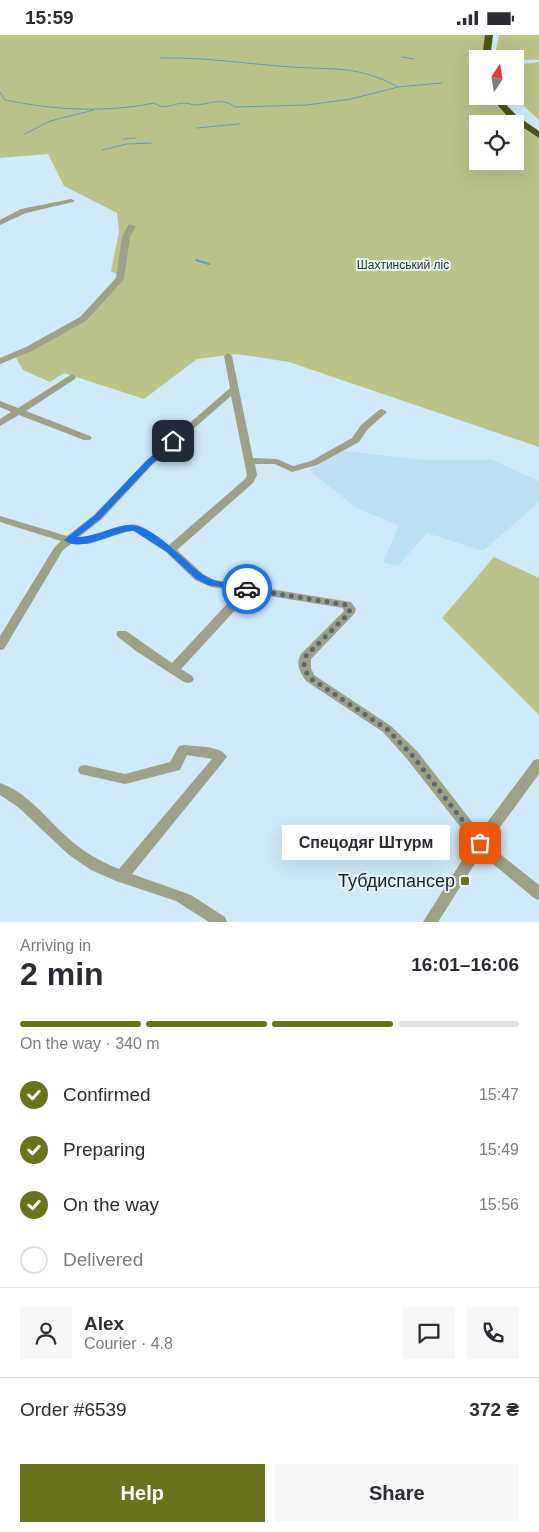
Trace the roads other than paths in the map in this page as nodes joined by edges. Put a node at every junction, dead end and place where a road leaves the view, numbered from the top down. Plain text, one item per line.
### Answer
1 (489, 35) edge
2 (487, 50) edge
3 (502, 105) edge
4 (539, 135) edge
5 (71, 201) dead end
6 (0, 223) edge
7 (132, 226) dead end
8 (228, 356) dead end
9 (0, 361) edge
10 (72, 377) dead end
11 (234, 389) junction
12 (0, 404) edge
13 (16, 411) junction
14 (382, 412) dead end
15 (0, 423) edge
16 (87, 438) dead end
17 (250, 461) junction
18 (0, 519) edge
19 (68, 540) junction
20 (170, 550) junction
21 (248, 589) junction
22 (122, 634) dead end
23 (0, 646) edge
24 (173, 670) junction
25 (188, 679) dead end
26 (539, 764) edge
27 (85, 770) dead end
28 (0, 788) edge
29 (480, 843) junction
30 (121, 877) junction
31 (539, 894) edge
32 (220, 922) edge
33 (430, 922) edge

1 - 2 highway
3 - 4 highway
5 - 6 street
7 - 9 street
8 - 11 street
10 - 13 street
11 - 17 street
11 - 19 street
12 - 13 street
13 - 15 street
13 - 16 street
14 - 17 street
17 - 20 street
18 - 19 street
19 - 20 street
19 - 23 street
20 - 21 street
21 - 24 street
21 - 29 street
22 - 24 street
24 - 25 street
26 - 29 street
27 - 30 street
28 - 30 street
29 - 31 street
29 - 33 street
30 - 32 street

